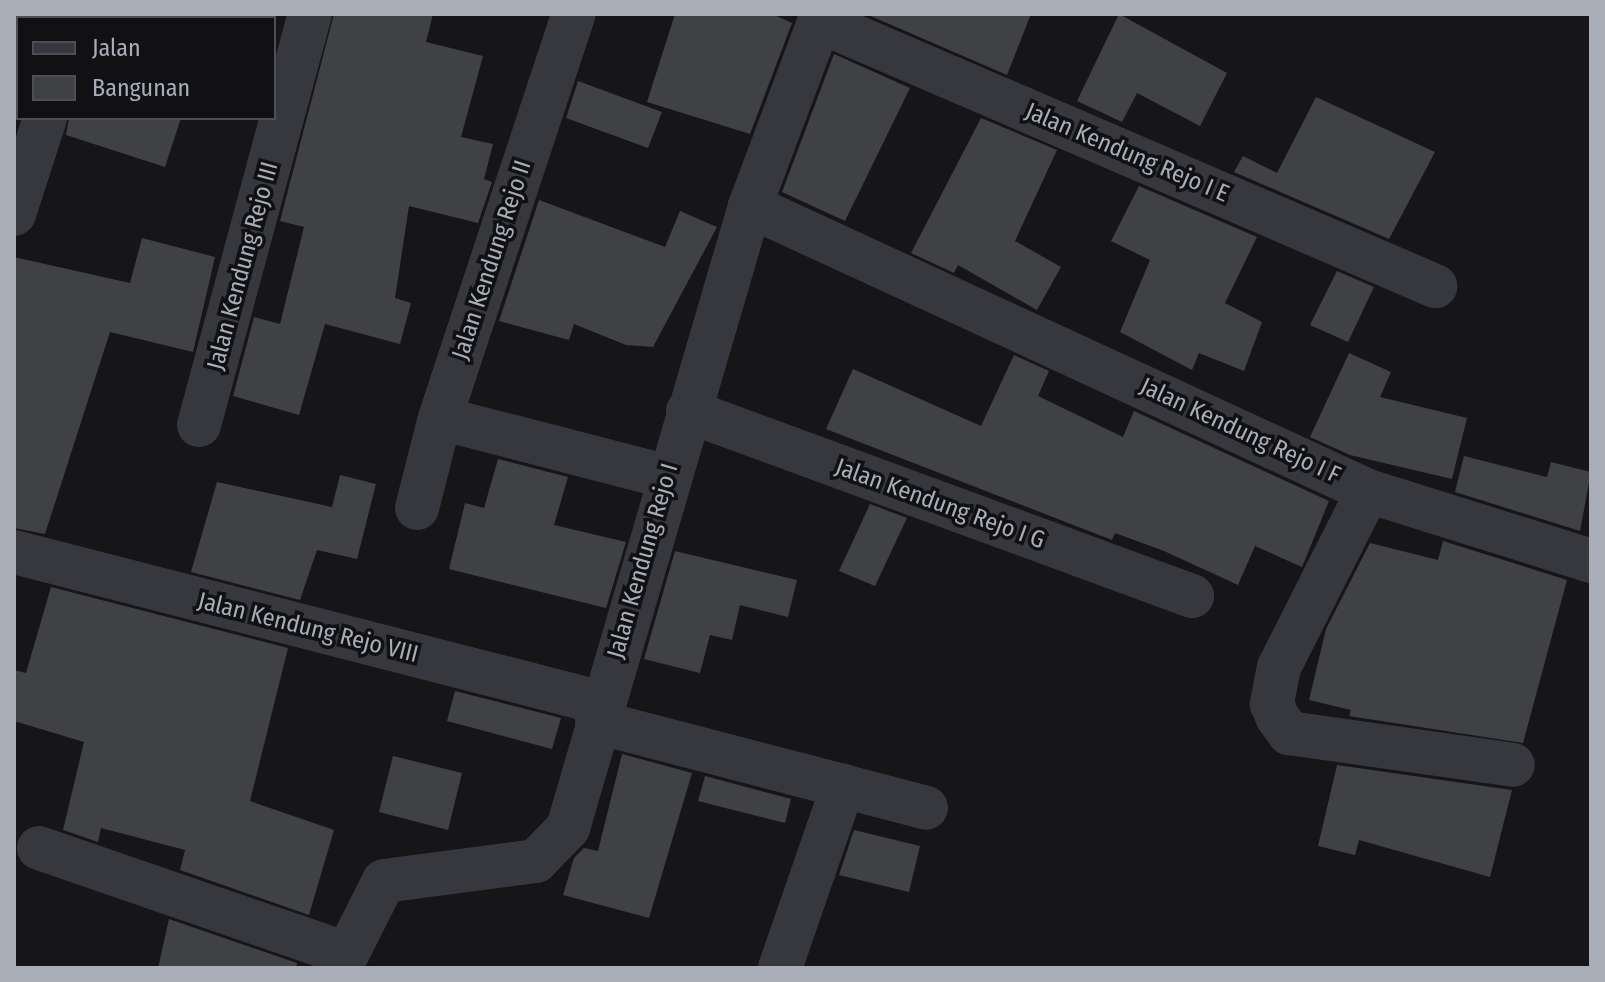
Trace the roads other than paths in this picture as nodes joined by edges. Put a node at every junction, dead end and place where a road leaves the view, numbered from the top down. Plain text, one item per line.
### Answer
1 (310, 14) edge
2 (574, 14) edge
3 (821, 18) edge
4 (33, 129) edge
5 (750, 206) junction
6 (14, 214) edge
7 (1435, 286) dead end
8 (688, 411) junction
9 (440, 418) junction
10 (199, 425) dead end
11 (668, 477) junction
12 (1368, 491) junction
13 (417, 508) dead end
14 (14, 552) edge
15 (1591, 561) edge
16 (1192, 596) dead end
17 (600, 712) junction
18 (1513, 765) dead end
19 (843, 786) junction
20 (926, 808) dead end
21 (39, 848) dead end
22 (342, 960) edge
23 (780, 968) edge

1 - 10 street, Jalan Kendung Rejo III
2 - 9 street, Jalan Kendung Rejo II
3 - 5 street, Jalan Kendung Rejo I
3 - 7 street, Jalan Kendung Rejo I E
4 - 6 street
5 - 8 street, Jalan Kendung Rejo I
5 - 12 street, Jalan Kendung Rejo I F
8 - 11 street, Jalan Kendung Rejo I
8 - 16 street, Jalan Kendung Rejo I G
9 - 11 street
9 - 13 street, Jalan Kendung Rejo II
11 - 17 street, Jalan Kendung Rejo I
12 - 15 street
12 - 18 street, Jalan Kendung Rejo I F
14 - 17 street, Jalan Kendung Rejo VIII
17 - 19 street, Jalan Kendung Rejo VIII
17 - 22 street, Jalan Kendung Rejo I
19 - 20 street, Jalan Kendung Rejo VIII
19 - 23 street
21 - 22 street

